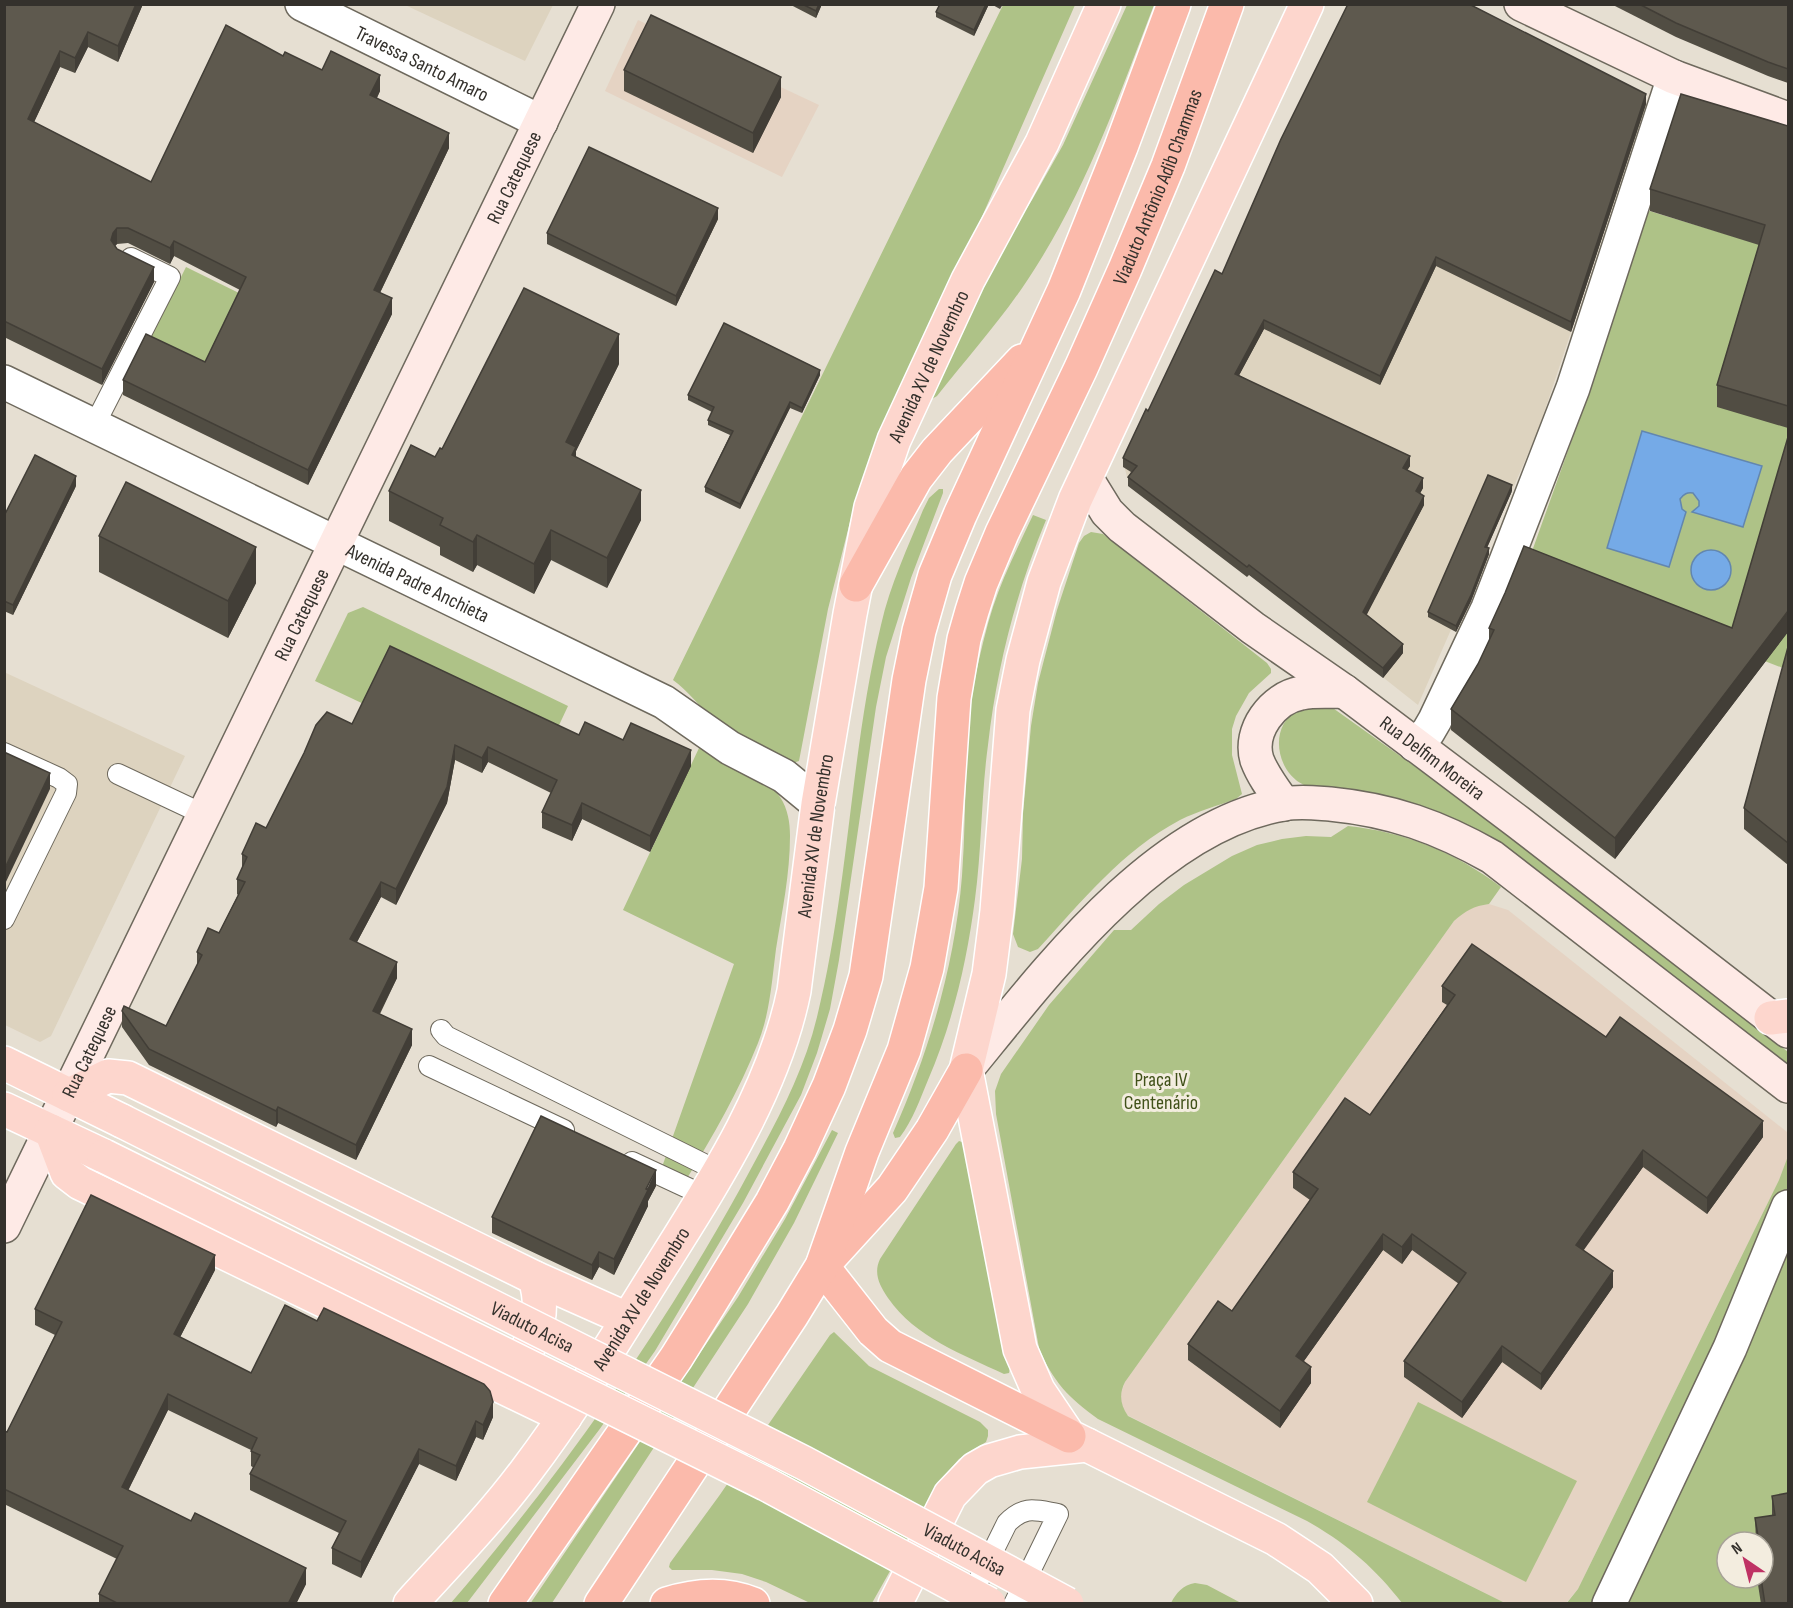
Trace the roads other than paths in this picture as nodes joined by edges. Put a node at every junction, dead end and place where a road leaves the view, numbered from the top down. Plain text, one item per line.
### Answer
1 (302, 4) edge
2 (598, 4) edge
3 (1104, 4) edge
4 (1174, 4) edge
5 (1227, 4) edge
6 (1307, 4) edge
7 (1521, 4) edge
8 (1674, 77) junction
9 (1788, 119) edge
10 (541, 122) junction
11 (123, 254) edge
12 (1041, 340) junction
13 (4, 382) edge
14 (94, 426) junction
15 (1086, 478) junction
16 (336, 543) junction
17 (856, 585) junction
18 (1344, 691) junction
19 (1415, 745) junction
20 (4, 753) edge
21 (118, 774) dead end
22 (818, 804) junction
23 (1284, 804) junction
24 (205, 815) junction
25 (4, 919) edge
26 (1783, 1021) edge
27 (441, 1030) dead end
28 (4, 1063) edge
29 (429, 1065) dead end
30 (966, 1070) junction
31 (1788, 1086) edge
32 (69, 1095) junction
33 (4, 1109) edge
34 (51, 1131) junction
35 (576, 1135) edge
36 (620, 1156) edge
37 (712, 1184) junction
38 (1788, 1207) edge
39 (4, 1226) edge
40 (822, 1266) junction
41 (535, 1278) junction
42 (627, 1320) junction
43 (487, 1379) junction
44 (565, 1417) junction
45 (1078, 1441) junction
46 (410, 1604) edge
47 (505, 1604) edge
48 (601, 1604) edge
49 (667, 1604) edge
50 (753, 1604) edge
51 (895, 1604) edge
52 (966, 1604) edge
53 (989, 1604) edge
54 (1014, 1604) edge
55 (1067, 1604) edge
56 (1356, 1604) edge
57 (1609, 1604) edge

1 - 10 street, Travessa Santo Amaro
2 - 10 main road, Rua Catequese
3 - 17 main road, Avenida XV de Novembro
4 - 12 highway
5 - 40 highway, Viaduto Antônio Adib Chammas
6 - 15 main road
7 - 8 main road
8 - 9 main road
8 - 19 street
10 - 16 main road, Rua Catequese
11 - 14 lane
12 - 17 highway
12 - 47 highway
13 - 14 street, Avenida Padre Anchieta
14 - 16 street, Avenida Padre Anchieta
15 - 18 main road, Rua Delfim Moreira
15 - 30 main road
16 - 22 street, Avenida Padre Anchieta
16 - 24 main road, Rua Catequese
17 - 22 main road, Avenida XV de Novembro
18 - 19 main road, Rua Delfim Moreira
18 - 23 main road
19 - 26 main road, Rua Delfim Moreira
20 - 25 lane
21 - 24 lane
22 - 37 main road, Avenida XV de Novembro
23 - 30 main road
23 - 31 main road
24 - 32 main road, Rua Catequese
27 - 37 lane
28 - 32 main road, Viaduto Acisa
29 - 35 lane
30 - 40 highway
30 - 45 main road
32 - 34 main road, Rua Catequese
32 - 41 main road
32 - 55 main road, Viaduto Acisa, bridge
33 - 34 main road, Viaduto Acisa
34 - 39 main road, Rua Catequese
34 - 43 main road
34 - 53 main road, Viaduto Acisa, bridge
36 - 37 lane
37 - 42 main road, Avenida XV de Novembro
38 - 57 street
40 - 45 highway
40 - 48 highway
41 - 42 main road
41 - 43 main road
42 - 44 main road, Avenida XV de Novembro
43 - 44 main road
44 - 46 main road, Avenida XV de Novembro
45 - 51 main road
45 - 56 main road
49 - 50 highway
52 - 54 lane

